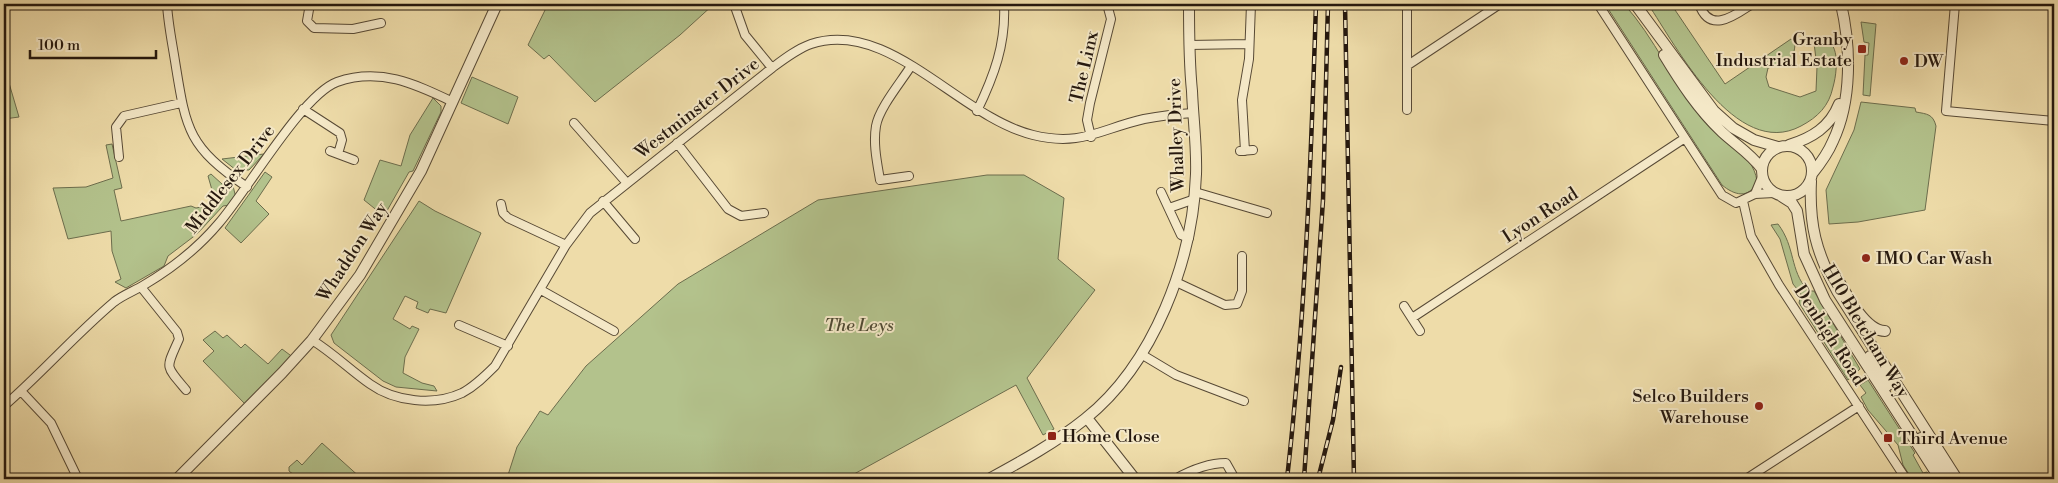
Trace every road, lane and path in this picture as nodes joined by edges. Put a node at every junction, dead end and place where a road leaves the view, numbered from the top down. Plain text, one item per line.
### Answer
1 (167, 4) edge
2 (310, 4) edge
3 (497, 4) edge
4 (734, 4) edge
5 (1004, 4) edge
6 (1108, 4) edge
7 (1188, 4) edge
8 (1251, 4) edge
9 (1407, 4) edge
10 (1500, 4) edge
11 (1598, 4) edge
12 (1635, 4) edge
13 (1699, 4) edge
14 (1752, 4) edge
15 (1841, 4) edge
16 (1955, 4) edge
17 (1642, 14) junction
18 (381, 23) dead end
19 (1249, 44) junction
20 (1189, 45) junction
21 (1408, 65) junction
22 (911, 66) junction
23 (772, 68) junction
24 (1847, 82) junction
25 (453, 102) junction
26 (181, 103) junction
27 (303, 110) junction
28 (1407, 110) dead end
29 (977, 111) junction
30 (1193, 113) junction
31 (2054, 121) edge
32 (574, 123) dead end
33 (1090, 137) junction
34 (1685, 138) junction
35 (677, 143) junction
36 (1783, 146) junction
37 (1246, 151) dead end
38 (119, 157) dead end
39 (354, 160) dead end
40 (1762, 173) junction
41 (909, 176) dead end
42 (1812, 178) junction
43 (626, 182) junction
44 (247, 187) junction
45 (1161, 192) dead end
46 (1755, 194) junction
47 (1777, 194) junction
48 (1195, 196) junction
49 (1744, 201) junction
50 (603, 202) junction
51 (501, 204) dead end
52 (1169, 208) junction
53 (764, 213) dead end
54 (1267, 213) dead end
55 (1810, 215) junction
56 (1189, 238) junction
57 (635, 239) dead end
58 (566, 245) junction
59 (1242, 256) dead end
60 (1176, 282) junction
61 (141, 287) junction
62 (541, 290) junction
63 (1404, 306) dead end
64 (1412, 318) junction
65 (459, 325) dead end
66 (614, 331) dead end
67 (1420, 331) dead end
68 (1885, 331) dead end
69 (312, 340) junction
70 (508, 346) junction
71 (1141, 354) junction
72 (1870, 356) dead end
73 (21, 390) junction
74 (186, 390) dead end
75 (1244, 401) dead end
76 (4, 406) edge
77 (1859, 406) junction
78 (1087, 418) junction
79 (183, 477) edge
80 (78, 479) edge
81 (989, 479) edge
82 (1134, 479) edge
83 (1175, 479) edge
84 (1235, 479) edge
85 (1746, 479) edge
86 (1906, 479) edge
87 (1940, 479) edge
88 (1946, 479) edge
89 (1957, 479) edge

1 - 26 street
2 - 18 street
3 - 25 street, Whaddon Way
4 - 23 street
5 - 29 street
6 - 33 street, The Linx
7 - 20 street, Whalley Drive
8 - 19 street
9 - 21 street
10 - 21 street
11 - 34 street
12 - 17 street
13 - 14 street
15 - 24 street
16 - 31 street
17 - 36 street
17 - 40 street
19 - 20 street
19 - 37 street
20 - 30 street, Whalley Drive
21 - 28 street
22 - 23 street, Westminster Drive
22 - 29 street, Westminster Drive
22 - 41 street
23 - 35 street, Westminster Drive
24 - 36 street
24 - 42 street
25 - 27 street, Middlesex Drive
25 - 69 street, Whaddon Way
26 - 38 street
26 - 44 street
27 - 39 street
27 - 44 street, Middlesex Drive
29 - 33 street, Westminster Drive
30 - 33 street, Westminster Drive
30 - 48 street, Whalley Drive
32 - 43 street
34 - 49 street
34 - 64 street, Lyon Road
35 - 43 street, Westminster Drive
35 - 53 street
36 - 40 street
36 - 42 street
40 - 46 street
40 - 47 street
42 - 47 street
42 - 55 street, H10 Bletcham Way
43 - 50 street, Westminster Drive
44 - 61 street, Middlesex Drive
45 - 52 street
46 - 47 street
46 - 49 street
47 - 87 street, H10 Bletcham Way
48 - 52 street
48 - 54 street
48 - 56 street, Whalley Drive
49 - 77 street, Denbigh Road
50 - 57 street
50 - 58 street, Westminster Drive
51 - 58 street
52 - 56 street
55 - 68 street, H10 Bletcham Way
55 - 89 street, H10 Bletcham Way
56 - 60 street, Whalley Drive
58 - 62 street, Westminster Drive
59 - 60 street
60 - 71 street, Whalley Drive
61 - 73 street, Middlesex Drive
61 - 74 street
62 - 66 street
62 - 70 street, Westminster Drive
63 - 64 street
64 - 67 street
65 - 70 street
69 - 70 street, Westminster Drive
69 - 79 street, Whaddon Way
71 - 75 street
71 - 78 street, Whalley Drive
72 - 88 street, H10 Bletcham Way
73 - 76 street, Middlesex Drive
73 - 80 street
77 - 85 street
77 - 86 street, Denbigh Road
78 - 81 street, Whalley Drive
78 - 82 street
83 - 84 street

